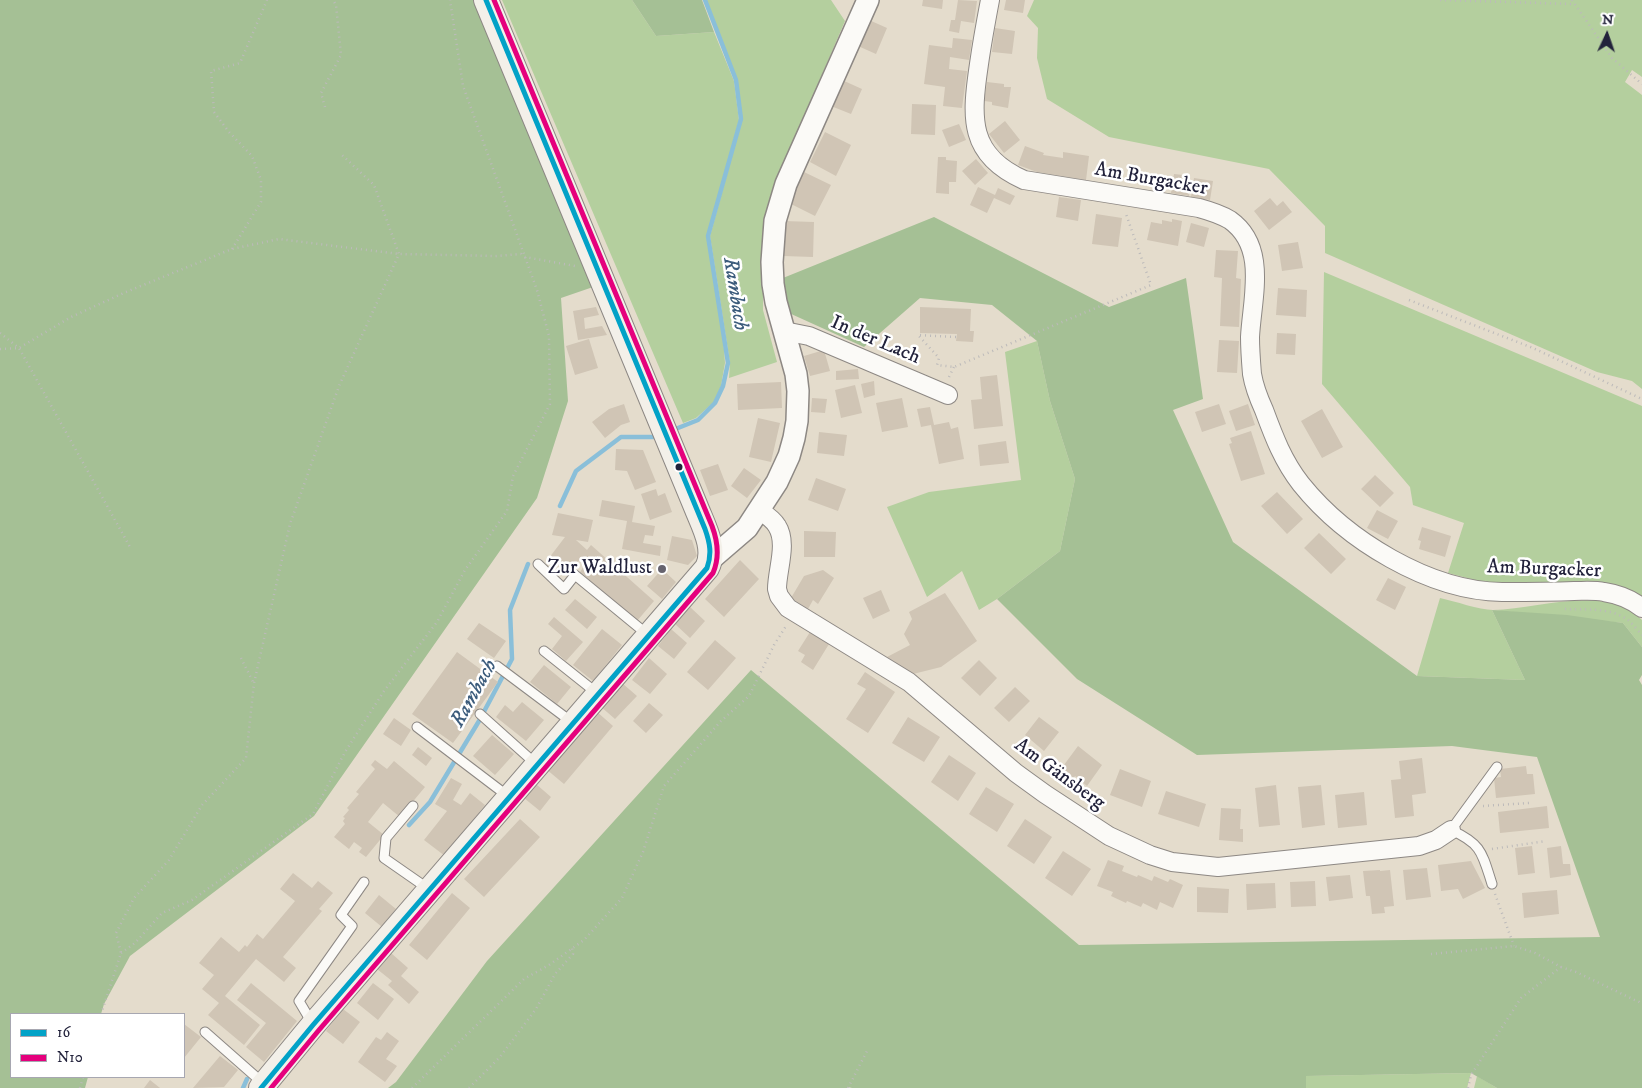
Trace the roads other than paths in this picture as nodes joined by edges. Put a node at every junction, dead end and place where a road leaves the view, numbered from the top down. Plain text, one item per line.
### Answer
1 (486, 0) edge
2 (868, 0) edge
3 (990, 0) edge
4 (784, 331) junction
5 (948, 395) dead end
6 (759, 510) junction
7 (709, 549) junction
8 (538, 564) dead end
9 (1642, 608) edge
10 (649, 635) junction
11 (544, 651) dead end
12 (504, 671) dead end
13 (598, 694) junction
14 (482, 716) dead end
15 (574, 723) junction
16 (417, 727) dead end
17 (537, 765) junction
18 (1497, 767) dead end
19 (509, 798) junction
20 (413, 806) dead end
21 (1451, 830) junction
22 (364, 882) dead end
23 (1492, 884) road end
24 (430, 890) junction
25 (313, 1025) junction
26 (205, 1032) dead end
27 (263, 1086) edge

1 - 7 main road
2 - 4 street
3 - 9 street, Am Burgacker
4 - 5 street, In der Lach
4 - 6 street
6 - 7 street
6 - 21 street, Am Gänsberg
7 - 10 main road
8 - 10 lane
10 - 13 main road
11 - 13 lane
12 - 15 lane
13 - 15 main road
14 - 17 lane
15 - 17 main road
16 - 19 lane
17 - 19 main road
18 - 21 lane
19 - 24 main road
20 - 24 lane
21 - 23 lane
22 - 25 lane
24 - 25 main road
25 - 27 main road
26 - 27 lane

